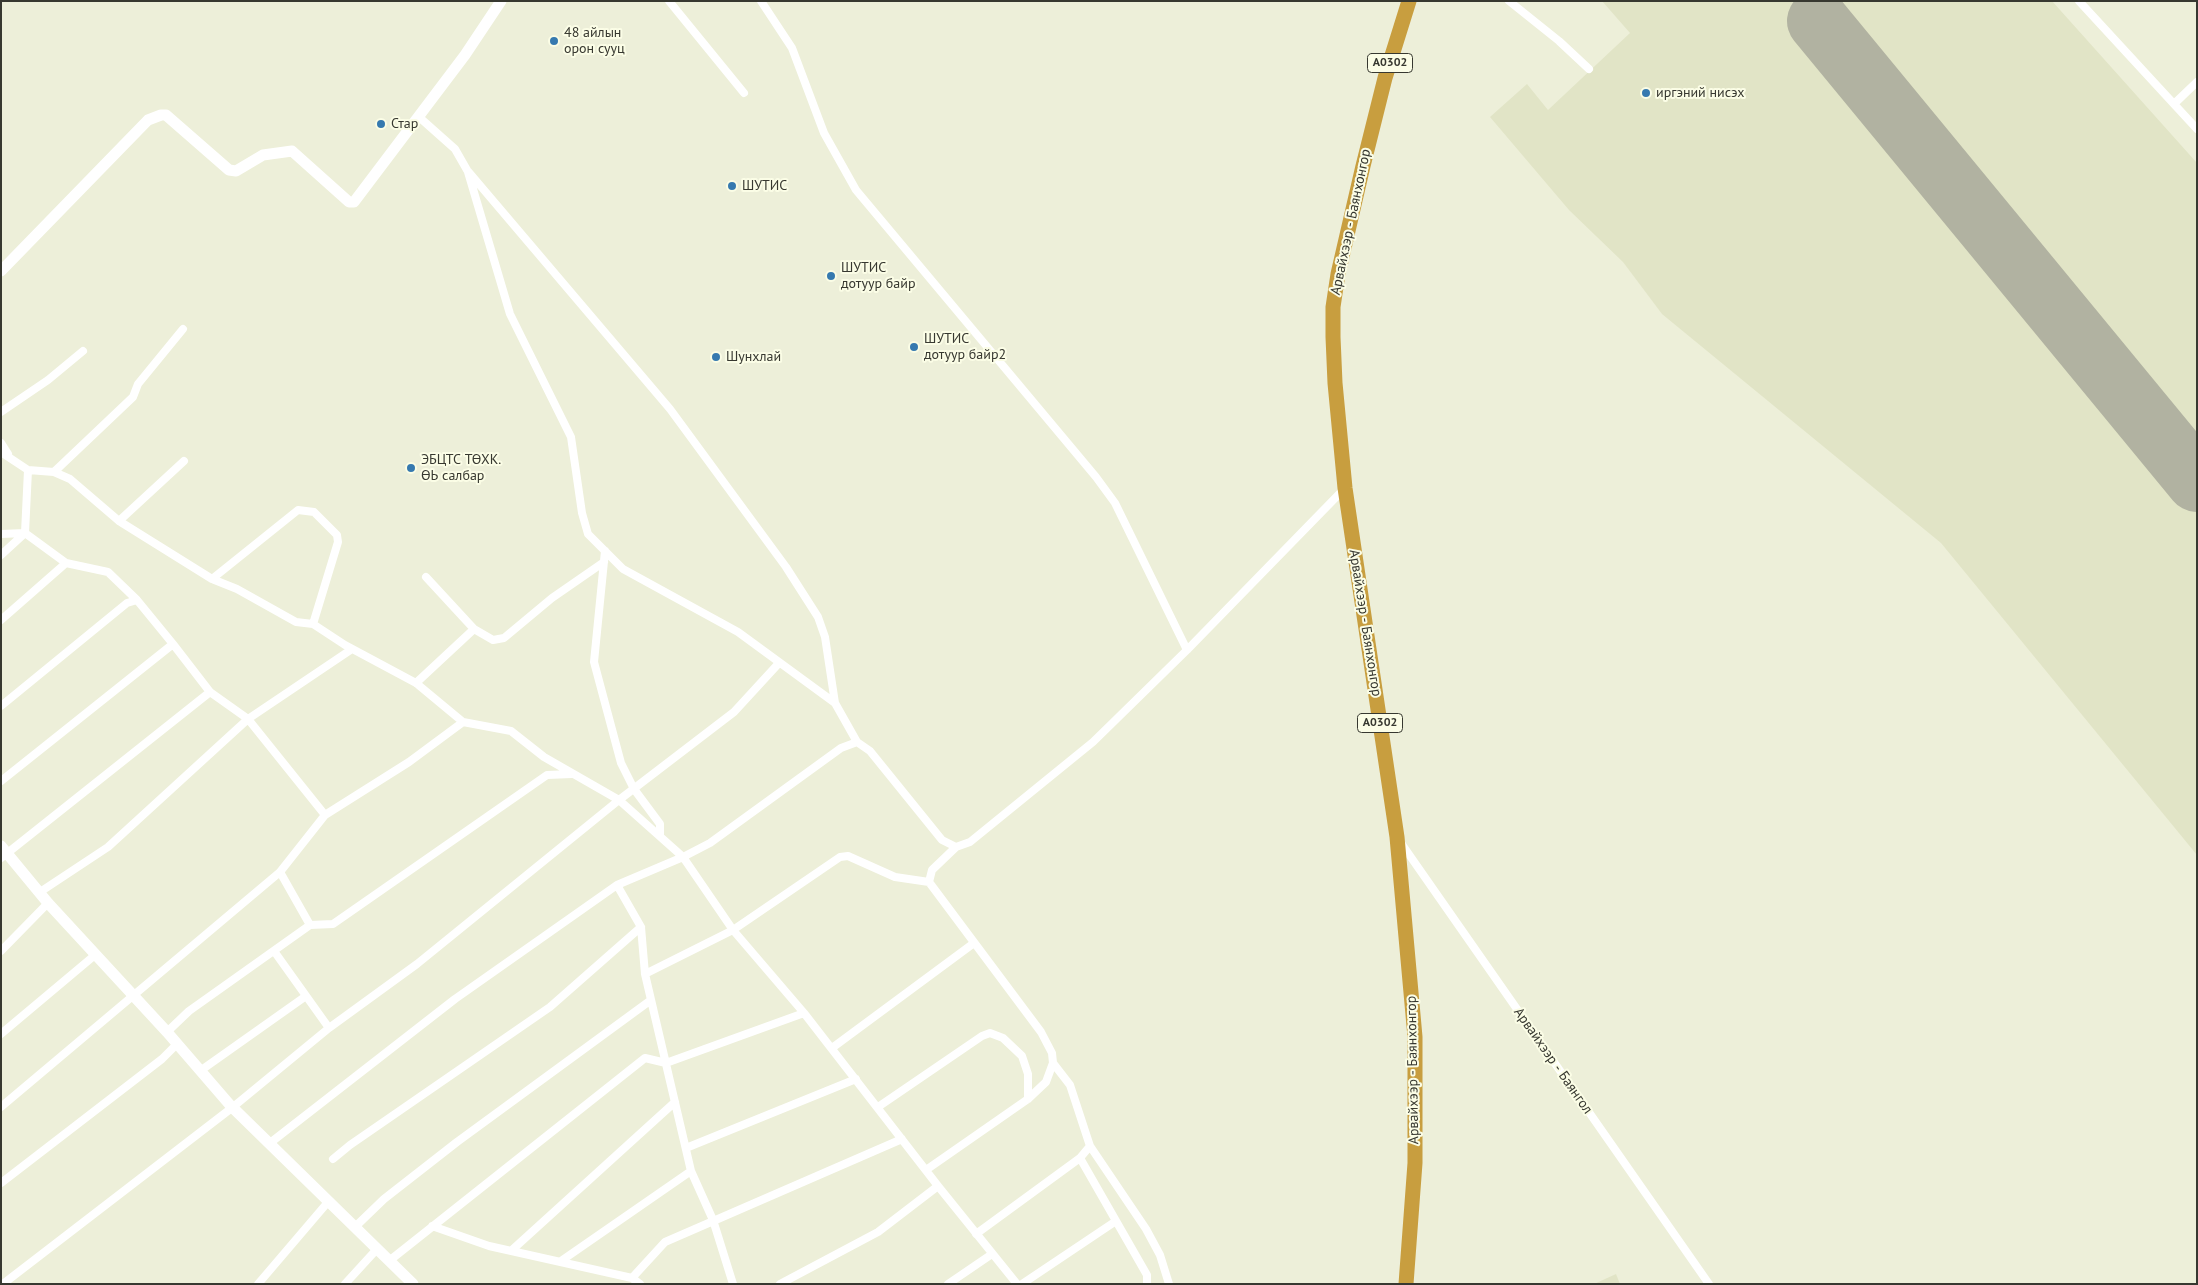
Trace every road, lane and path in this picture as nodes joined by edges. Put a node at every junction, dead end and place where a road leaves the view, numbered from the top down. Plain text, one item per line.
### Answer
1 (500, 1) edge
2 (669, 1) edge
3 (761, 1) edge
4 (1409, 1) edge
5 (1509, 1) edge
6 (2079, 1) edge
7 (1589, 69) dead end
8 (2197, 82) edge
9 (744, 93) dead end
10 (2174, 104) junction
11 (419, 117) junction
12 (2197, 129) edge
13 (468, 170) junction
14 (1, 271) edge
15 (183, 329) dead end
16 (83, 351) dead end
17 (1, 412) edge
18 (1, 443) edge
19 (1, 452) edge
20 (9, 456) junction
21 (184, 461) dead end
22 (28, 470) junction
23 (54, 472) junction
24 (1345, 488) junction
25 (119, 521) junction
26 (24, 533) junction
27 (1, 534) edge
28 (605, 551) junction
29 (1, 555) edge
30 (604, 562) junction
31 (66, 563) junction
32 (426, 577) dead end
33 (212, 579) junction
34 (137, 600) junction
35 (1, 620) edge
36 (313, 624) junction
37 (474, 629) junction
38 (174, 644) junction
39 (352, 649) junction
40 (1187, 650) junction
41 (779, 663) junction
42 (416, 683) junction
43 (210, 692) junction
44 (835, 703) junction
45 (1, 706) edge
46 (248, 719) junction
47 (463, 722) junction
48 (857, 742) junction
49 (572, 774) junction
50 (1, 781) edge
51 (634, 789) junction
52 (619, 800) junction
53 (325, 815) junction
54 (660, 836) junction
55 (1398, 838) junction
56 (956, 847) junction
57 (3, 853) edge
58 (683, 857) junction
59 (280, 872) junction
60 (929, 882) junction
61 (617, 885) junction
62 (40, 892) junction
63 (48, 902) junction
64 (310, 926) junction
65 (641, 926) junction
66 (733, 930) junction
67 (974, 943) junction
68 (1, 951) edge
69 (274, 951) junction
70 (95, 955) junction
71 (645, 974) junction
72 (131, 995) junction
73 (306, 996) junction
74 (651, 1000) junction
75 (804, 1013) junction
76 (329, 1028) junction
77 (167, 1032) junction
78 (1, 1034) edge
79 (177, 1044) junction
80 (832, 1048) junction
81 (1053, 1062) junction
82 (666, 1063) junction
83 (200, 1070) junction
84 (856, 1079) junction
85 (1028, 1099) junction
86 (675, 1102) junction
87 (1, 1107) edge
88 (233, 1107) junction
89 (878, 1107) junction
90 (902, 1139) junction
91 (270, 1144) junction
92 (1090, 1146) junction
93 (686, 1148) junction
94 (1080, 1158) junction
95 (333, 1159) dead end
96 (926, 1170) junction
97 (691, 1171) junction
98 (1, 1182) edge
99 (938, 1186) junction
100 (328, 1202) junction
101 (713, 1220) junction
102 (1116, 1221) junction
103 (432, 1226) junction
104 (355, 1228) junction
105 (976, 1234) junction
106 (377, 1249) junction
107 (512, 1250) junction
108 (992, 1254) junction
109 (389, 1261) junction
110 (562, 1261) junction
111 (632, 1278) junction
112 (3, 1284) edge
113 (258, 1284) edge
114 (345, 1284) edge
115 (413, 1284) edge
116 (640, 1284) edge
117 (733, 1284) edge
118 (780, 1284) edge
119 (948, 1284) edge
120 (1017, 1284) edge
121 (1022, 1284) edge
122 (1147, 1284) edge
123 (1169, 1284) edge
124 (1406, 1284) edge
125 (1709, 1284) edge

1 - 11 street
2 - 9 street
3 - 40 street
4 - 24 highway, Арвайхээр - Баянхонгор / A0302
5 - 7 street
6 - 10 street
8 - 10 street
10 - 12 street
11 - 13 street
11 - 14 street
13 - 28 street
13 - 44 street
15 - 23 street
16 - 17 street
18 - 20 street
19 - 20 street
20 - 22 street
21 - 25 street
22 - 23 street
22 - 26 street
23 - 25 street
24 - 40 street
24 - 55 highway, Арвайхээр - Баянхонгор / A0302
25 - 33 street
26 - 27 street
26 - 29 street
26 - 31 street
28 - 30 street
28 - 41 street
30 - 37 street
30 - 51 street
31 - 34 street
31 - 35 street
32 - 37 street
33 - 36 street
33 - 36 street
34 - 38 street
34 - 45 street
36 - 39 street
37 - 42 street
38 - 43 street
38 - 50 street
39 - 42 street
39 - 46 street
40 - 56 street
41 - 44 street
41 - 51 street
42 - 47 street
43 - 46 street
43 - 57 street
44 - 48 street
46 - 53 street
46 - 62 street
47 - 49 street
47 - 53 street
48 - 56 street
48 - 58 street
49 - 52 street
49 - 64 street
51 - 52 street
51 - 54 street
52 - 54 street
52 - 76 street
53 - 59 street
54 - 58 street
55 - 124 highway, Арвайхээр - Баянхонгор / A0302
55 - 125 street, Арвайхээр - Баянгол
56 - 60 street
57 - 62 street
58 - 61 street
58 - 66 street
59 - 64 street
59 - 72 street
60 - 66 street
60 - 67 street
61 - 65 street
61 - 91 street
62 - 63 street
63 - 68 street
63 - 70 street
64 - 69 street
65 - 71 street
65 - 95 street
66 - 71 street
66 - 75 street
67 - 80 street
67 - 81 street
69 - 73 street
69 - 77 street
70 - 72 street
70 - 78 street
71 - 74 street
72 - 77 street
72 - 87 street
73 - 76 street
73 - 83 street
74 - 82 street
74 - 104 street
75 - 80 street
75 - 82 street
76 - 88 street
77 - 79 street
79 - 83 street
79 - 98 street
80 - 84 street
81 - 85 street
81 - 92 street
82 - 86 street
82 - 103 street
83 - 88 street
84 - 89 street
84 - 93 street
85 - 89 street
85 - 96 street
86 - 93 street
86 - 107 street
88 - 91 street
88 - 112 street
89 - 90 street
90 - 96 street
90 - 101 street
91 - 100 street
92 - 94 street
92 - 123 street
93 - 97 street
94 - 102 street
94 - 105 street
96 - 99 street
97 - 101 street
97 - 110 street
99 - 105 street
99 - 118 street
100 - 104 street
100 - 113 street
101 - 111 street
101 - 117 street
102 - 121 street
102 - 122 street
103 - 107 street
103 - 109 street
104 - 106 street
105 - 108 street
106 - 109 street
106 - 114 street
107 - 110 street
108 - 119 street
108 - 120 street
109 - 115 street
110 - 111 street
111 - 116 street

